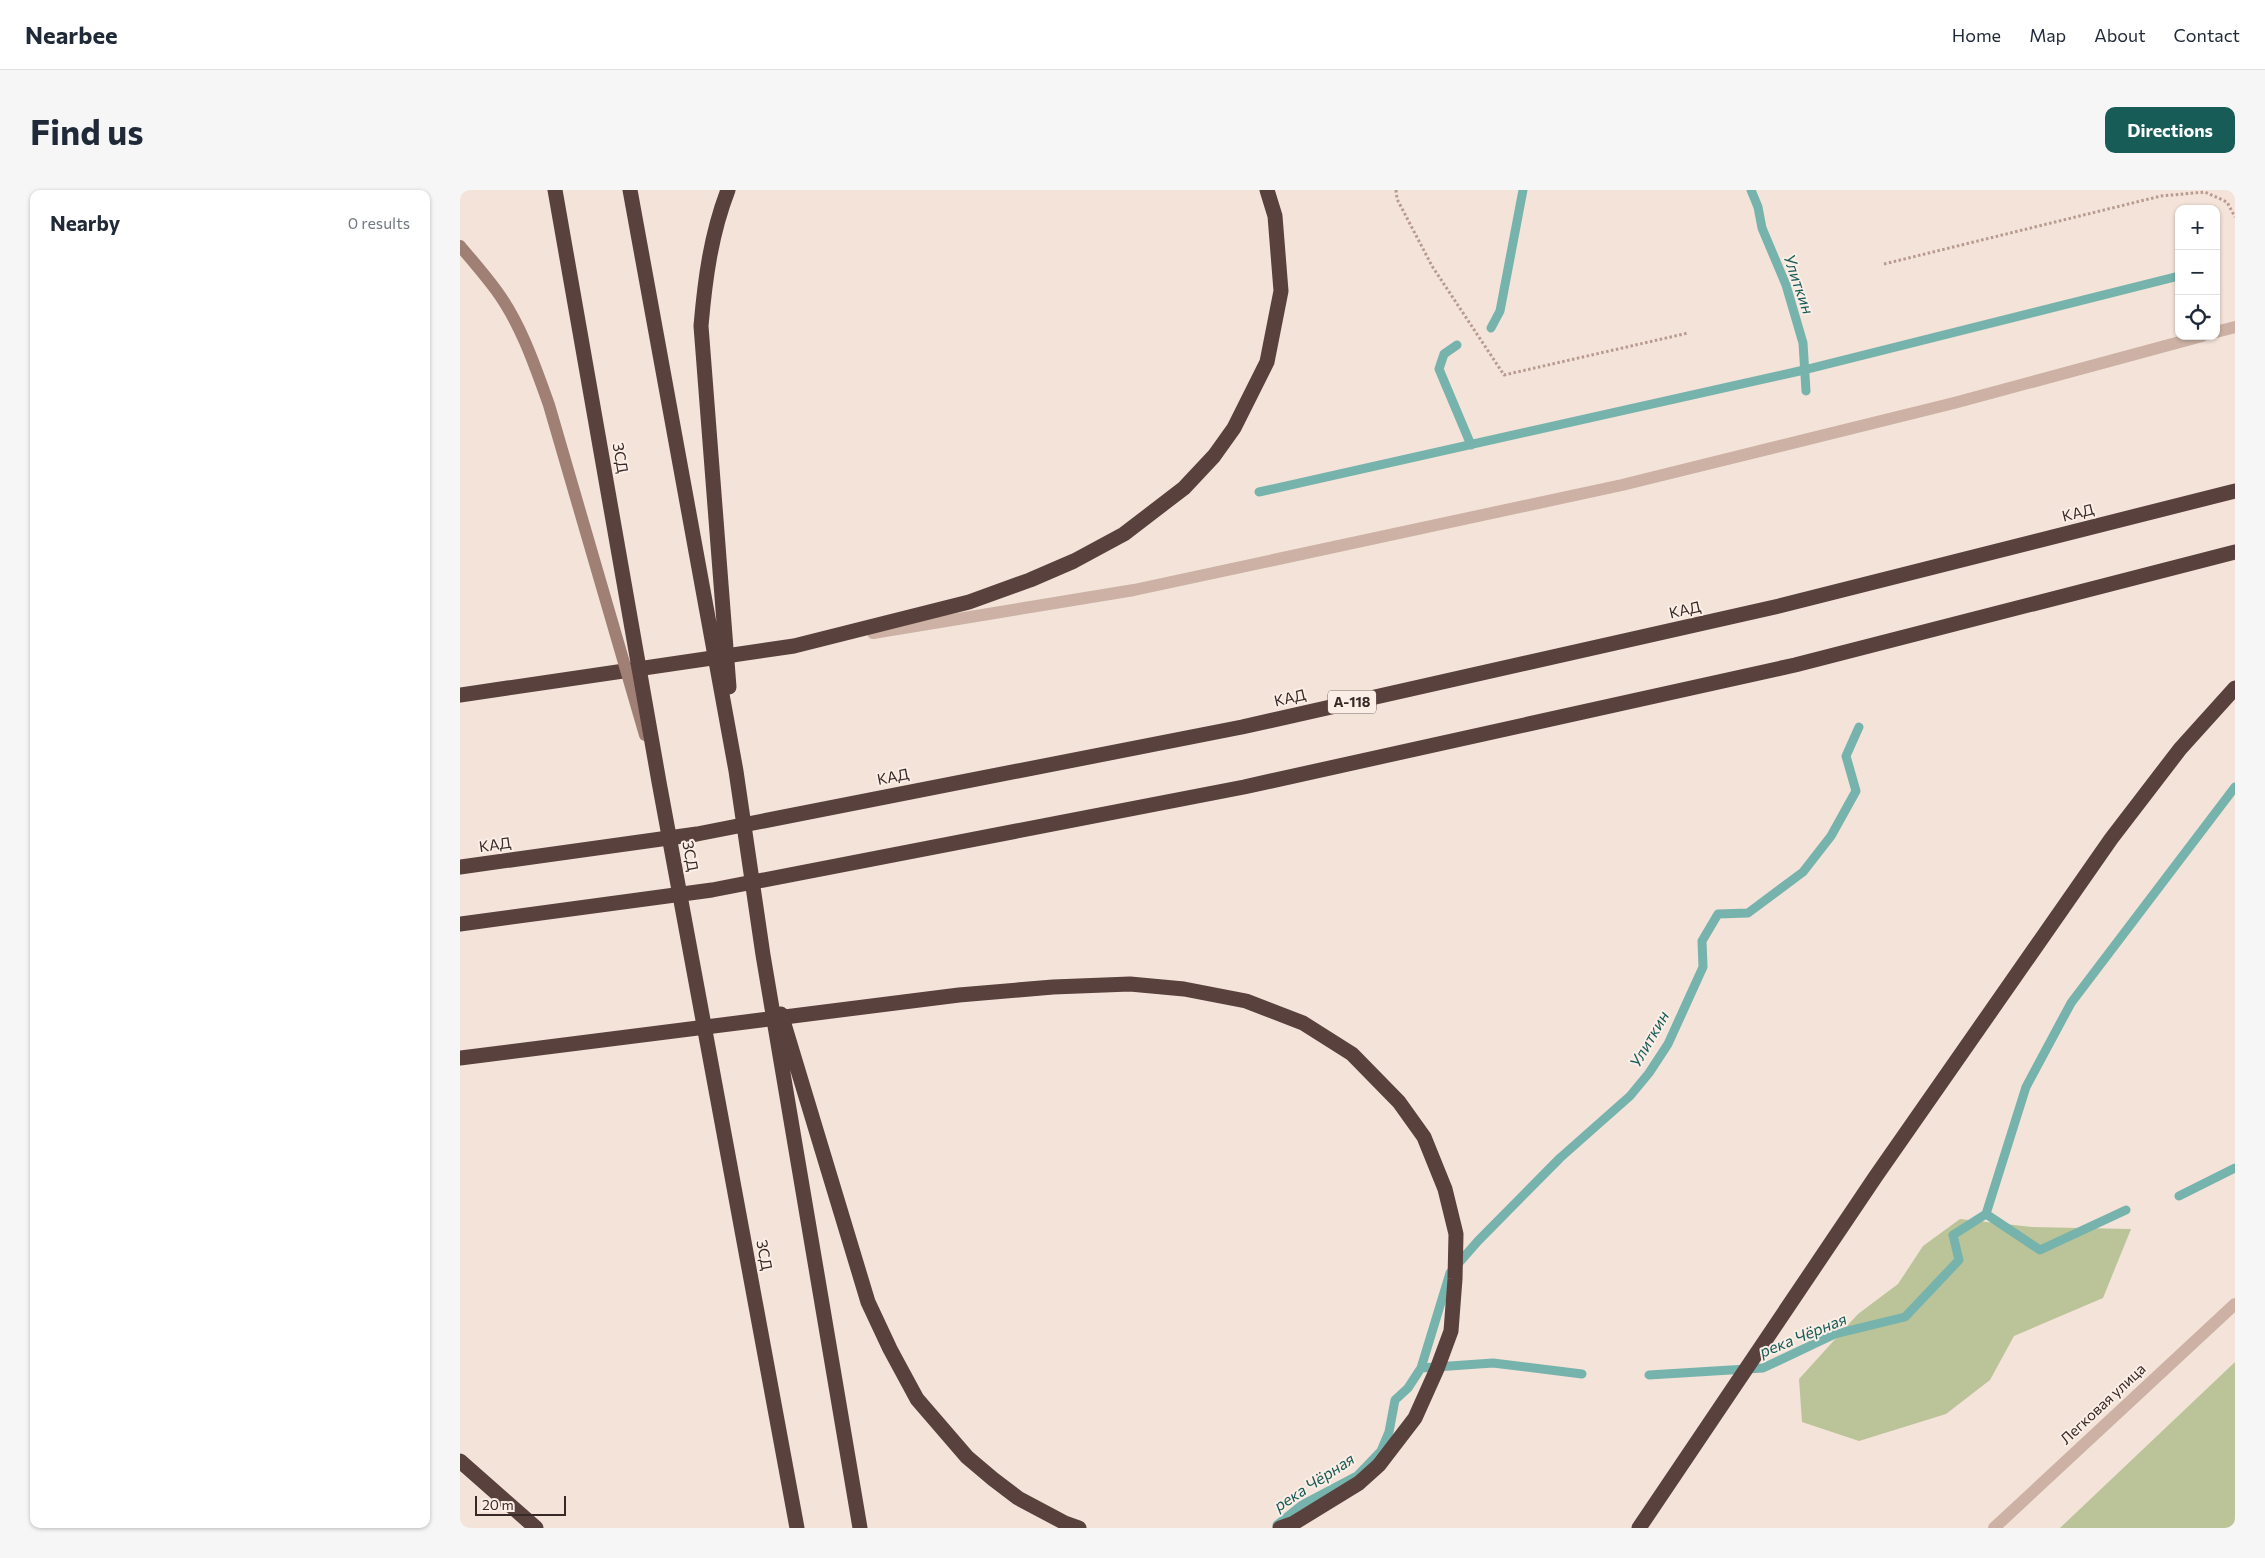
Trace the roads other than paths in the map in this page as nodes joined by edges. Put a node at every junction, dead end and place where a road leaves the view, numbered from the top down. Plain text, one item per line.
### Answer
1 (555, 190) edge
2 (630, 190) edge
3 (728, 190) edge
4 (1266, 190) edge
5 (460, 246) edge
6 (2235, 327) edge
7 (2220, 331) edge
8 (2187, 340) edge
9 (2235, 491) edge
10 (2235, 552) edge
11 (794, 646) junction
12 (2235, 688) edge
13 (460, 695) edge
14 (736, 771) junction
15 (659, 782) junction
16 (460, 867) edge
17 (460, 924) edge
18 (763, 955) junction
19 (460, 1058) edge
20 (2235, 1304) edge
21 (460, 1461) edge
22 (536, 1528) edge
23 (797, 1528) edge
24 (860, 1528) edge
25 (1080, 1528) edge
26 (1280, 1528) edge
27 (1639, 1528) edge
28 (1994, 1528) edge

1 - 15 highway, ЗСД, bridge
2 - 14 highway, bridge
3 - 14 highway, bridge
4 - 11 highway
5 - 15 main road, bridge
6 - 7 street
8 - 11 street
9 - 16 highway, КАД / А-118
10 - 17 highway
11 - 13 highway
12 - 27 highway
14 - 18 highway, bridge
15 - 23 highway, ЗСД, bridge
18 - 24 highway, bridge
18 - 25 highway, bridge
19 - 26 highway
20 - 28 street, Легковая улица
21 - 22 highway

